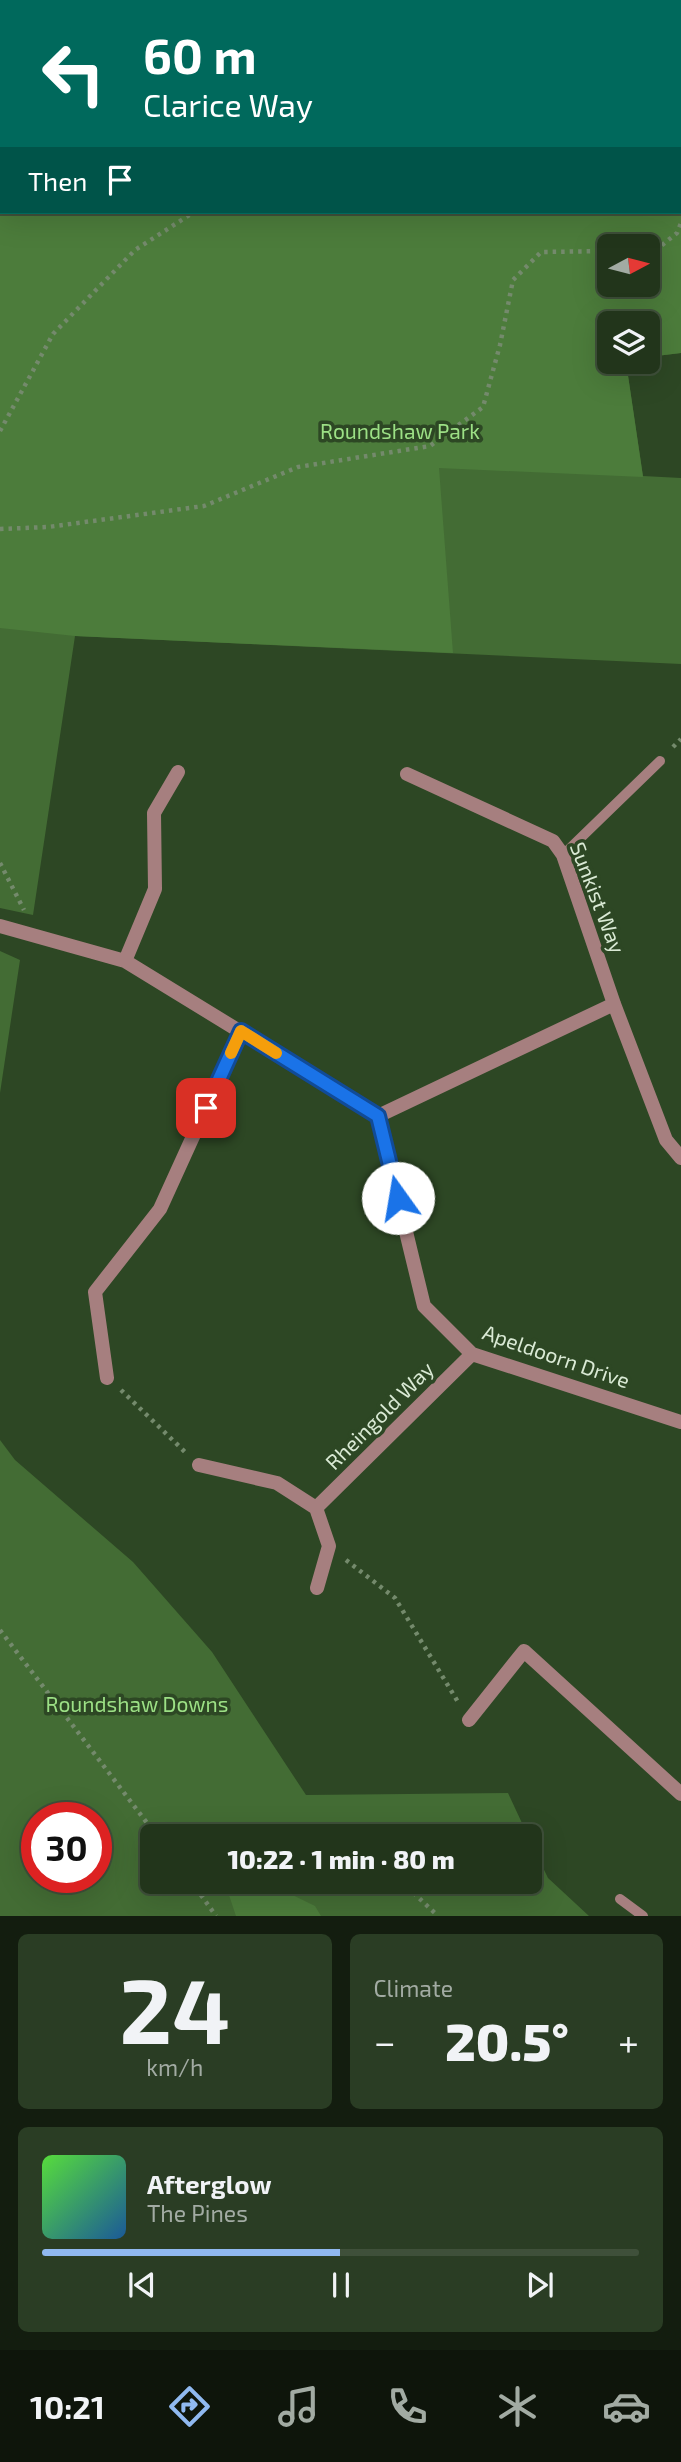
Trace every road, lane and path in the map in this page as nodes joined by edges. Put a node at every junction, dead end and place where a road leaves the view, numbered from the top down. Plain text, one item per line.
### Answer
1 (191, 214) edge
2 (681, 223) edge
3 (660, 247) edge
4 (597, 251) edge
5 (0, 431) edge
6 (0, 529) edge
7 (660, 761) dead end
8 (178, 772) dead end
9 (407, 774) dead end
10 (562, 855) junction
11 (0, 863) edge
12 (0, 926) edge
13 (45, 939) junction
14 (125, 961) junction
15 (614, 1004) junction
16 (241, 1031) junction
17 (378, 1116) junction
18 (681, 1158) edge
19 (472, 1354) junction
20 (107, 1378) joint
21 (681, 1422) edge
22 (199, 1465) joint
23 (316, 1508) junction
24 (329, 1546) junction
25 (317, 1588) dead end
26 (0, 1630) edge
27 (469, 1720) joint
28 (681, 1794) edge
29 (148, 1824) edge
30 (200, 1894) edge
31 (415, 1894) edge
32 (620, 1899) dead end
33 (216, 1916) edge
34 (438, 1916) edge
35 (643, 1916) edge

1 - 5 path
2 - 3 path
4 - 6 path
7 - 10 lane
8 - 14 street
9 - 10 street, Sunkist Way
10 - 15 street, Sunkist Way
11 - 13 path
12 - 13 street
13 - 14 street
14 - 16 street
15 - 17 street
15 - 18 street, Sunkist Way
16 - 17 street
16 - 20 street
17 - 19 street, Apeldoorn Drive
19 - 21 street, Apeldoorn Drive
19 - 23 street, Rheingold Way
20 - 22 path
22 - 23 street
23 - 24 street
24 - 25 street
24 - 27 path
26 - 29 path
27 - 28 street
30 - 33 path
31 - 34 path
32 - 35 lane

